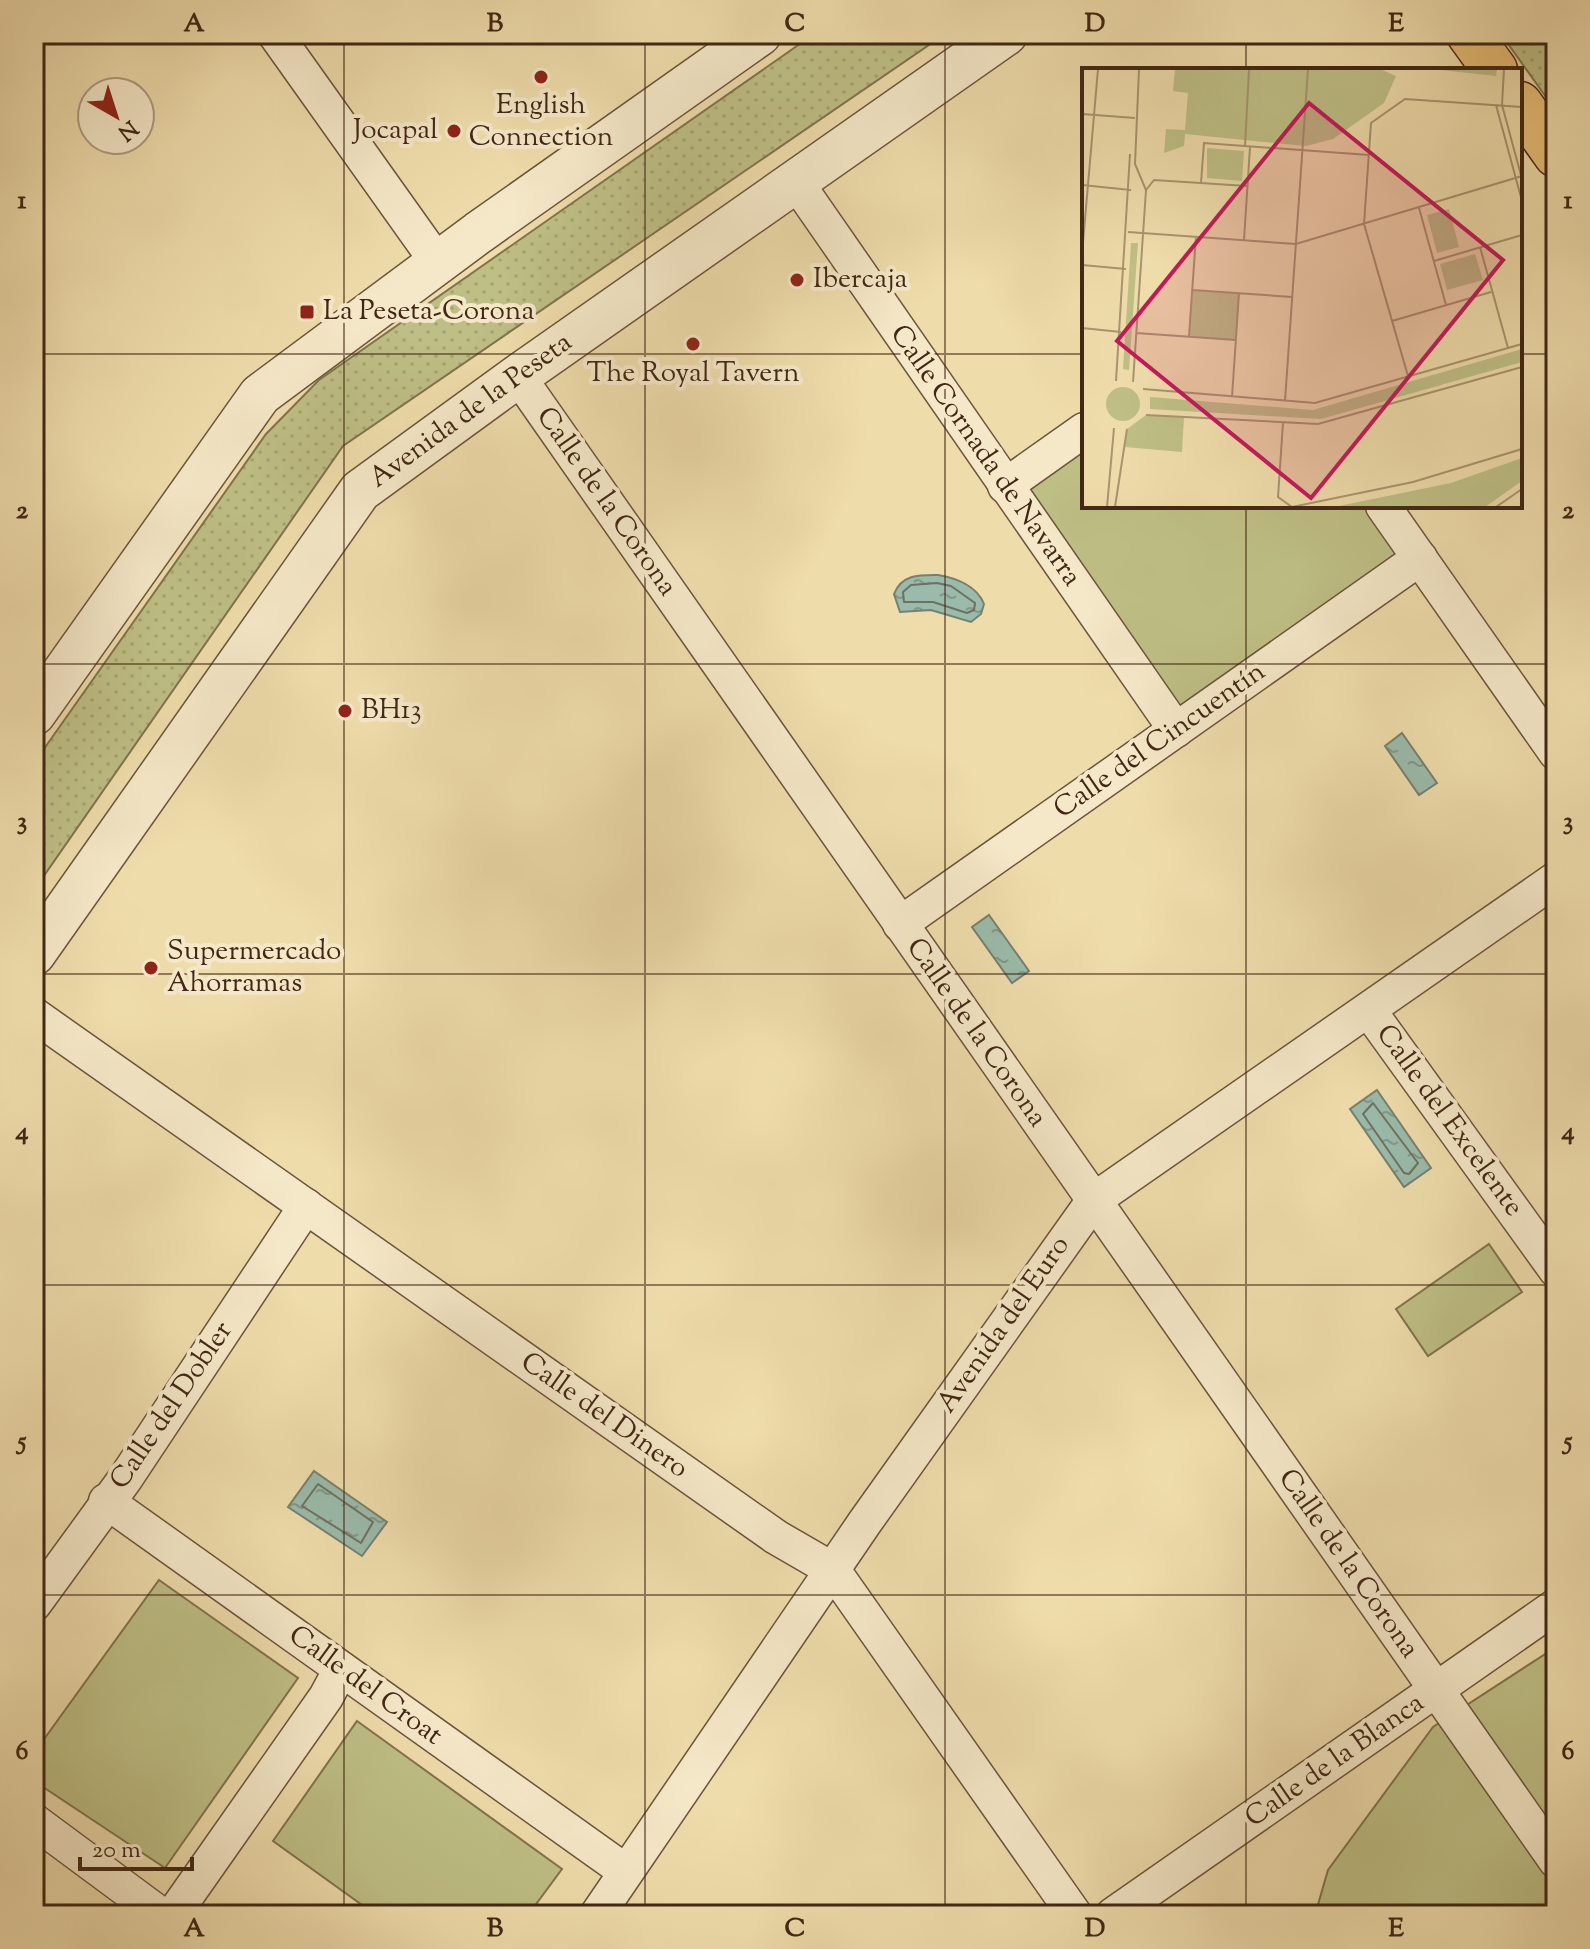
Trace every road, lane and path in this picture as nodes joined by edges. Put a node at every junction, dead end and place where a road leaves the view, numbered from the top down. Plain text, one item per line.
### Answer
1 (275, 34) edge
2 (760, 34) edge
3 (1006, 34) edge
4 (1469, 34) edge
5 (1494, 68) edge
6 (1524, 116) edge
7 (1556, 155) edge
8 (796, 182) junction
9 (438, 263) junction
10 (518, 376) junction
11 (1082, 431) edge
12 (1005, 486) junction
13 (1384, 508) edge
14 (1420, 558) junction
15 (34, 714) edge
16 (1176, 730) junction
17 (1556, 753) edge
18 (1556, 879) edge
19 (900, 924) junction
20 (34, 954) edge
21 (1370, 1012) junction
22 (34, 1015) edge
23 (1094, 1200) junction
24 (306, 1206) junction
25 (1556, 1270) edge
26 (106, 1501) junction
27 (833, 1570) junction
28 (34, 1604) edge
29 (1556, 1606) edge
30 (341, 1669) junction
31 (1436, 1690) junction
32 (34, 1821) edge
33 (1556, 1861) edge
34 (625, 1871) junction
35 (161, 1915) edge
36 (173, 1915) edge
37 (597, 1915) edge
38 (1075, 1915) edge
39 (1113, 1915) edge

1 - 9 street
2 - 9 street
3 - 8 street, Avenida de la Peseta
4 - 5 main road
6 - 7 main road
8 - 10 street, Avenida de la Peseta
8 - 12 street, Calle Cornada de Navarra
9 - 15 street
10 - 19 street, Calle de la Corona
10 - 20 street, Avenida de la Peseta
11 - 12 street
12 - 16 street, Calle Cornada de Navarra
13 - 14 street
14 - 16 street, Calle del Cincuentín
14 - 17 street
16 - 19 street, Calle del Cincuentín
18 - 21 street, Avenida del Euro
19 - 23 street, Calle de la Corona
21 - 23 street, Avenida del Euro
21 - 25 street, Calle del Excelente
22 - 24 street, Calle del Dinero
23 - 27 street, Avenida del Euro
23 - 31 street, Calle de la Corona
24 - 26 street, Calle del Dobler
24 - 27 street, Calle del Dinero
26 - 28 street, Calle del Dobler
26 - 30 street, Calle del Croat
27 - 34 street, Avenida del Euro
27 - 38 street, Calle del Dinero
29 - 31 street, Calle de la Blanca
30 - 34 street, Calle del Croat
30 - 36 street
31 - 33 street, Calle de la Corona
31 - 39 street, Calle de la Blanca
32 - 35 street
34 - 37 street, Avenida del Euro

